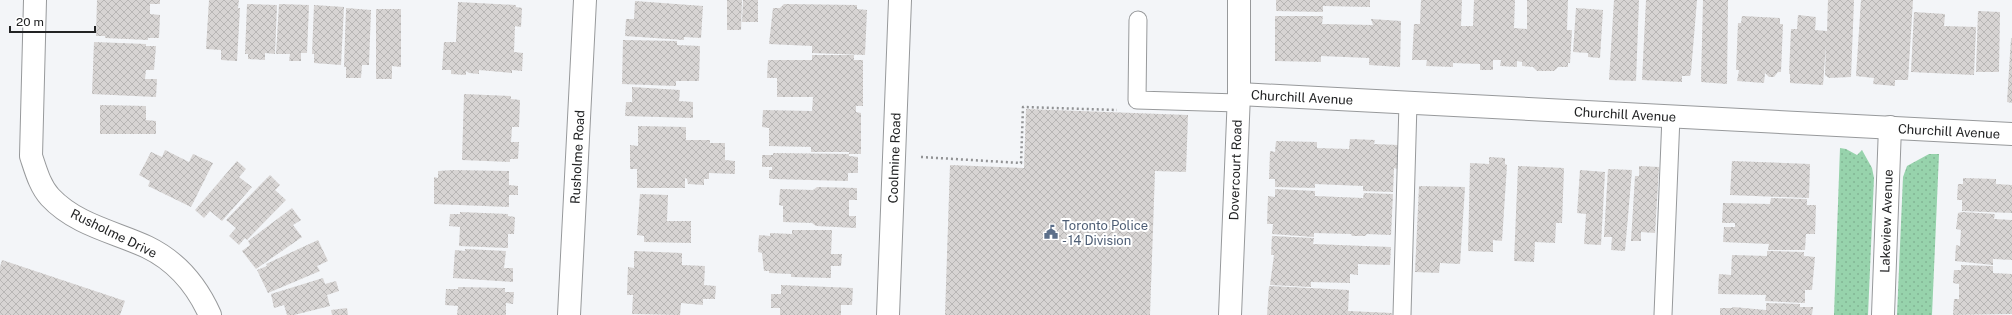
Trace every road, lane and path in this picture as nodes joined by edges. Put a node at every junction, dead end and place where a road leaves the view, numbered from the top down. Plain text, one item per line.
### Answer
1 (35, 0) edge
2 (585, 0) edge
3 (900, 0) edge
4 (1239, 0) edge
5 (1138, 20) dead end
6 (1238, 99) junction
7 (1408, 103) junction
8 (1118, 110) dead end
9 (1671, 116) junction
10 (1890, 127) junction
11 (2012, 134) edge
12 (918, 157) dead end
13 (210, 315) edge
14 (569, 315) edge
15 (888, 315) edge
16 (1230, 315) edge
17 (1402, 315) edge
18 (1663, 315) edge
19 (1882, 315) edge

1 - 13 street, Rusholme Drive
2 - 14 street, Rusholme Road
3 - 15 street, Coolmine Road
4 - 6 street, Dovercourt Road
5 - 6 lane
6 - 7 street, Churchill Avenue
6 - 16 street, Dovercourt Road
7 - 9 street, Churchill Avenue
7 - 17 lane
8 - 12 path
9 - 10 street, Churchill Avenue
9 - 18 lane
10 - 11 street, Churchill Avenue
10 - 19 street, Lakeview Avenue

